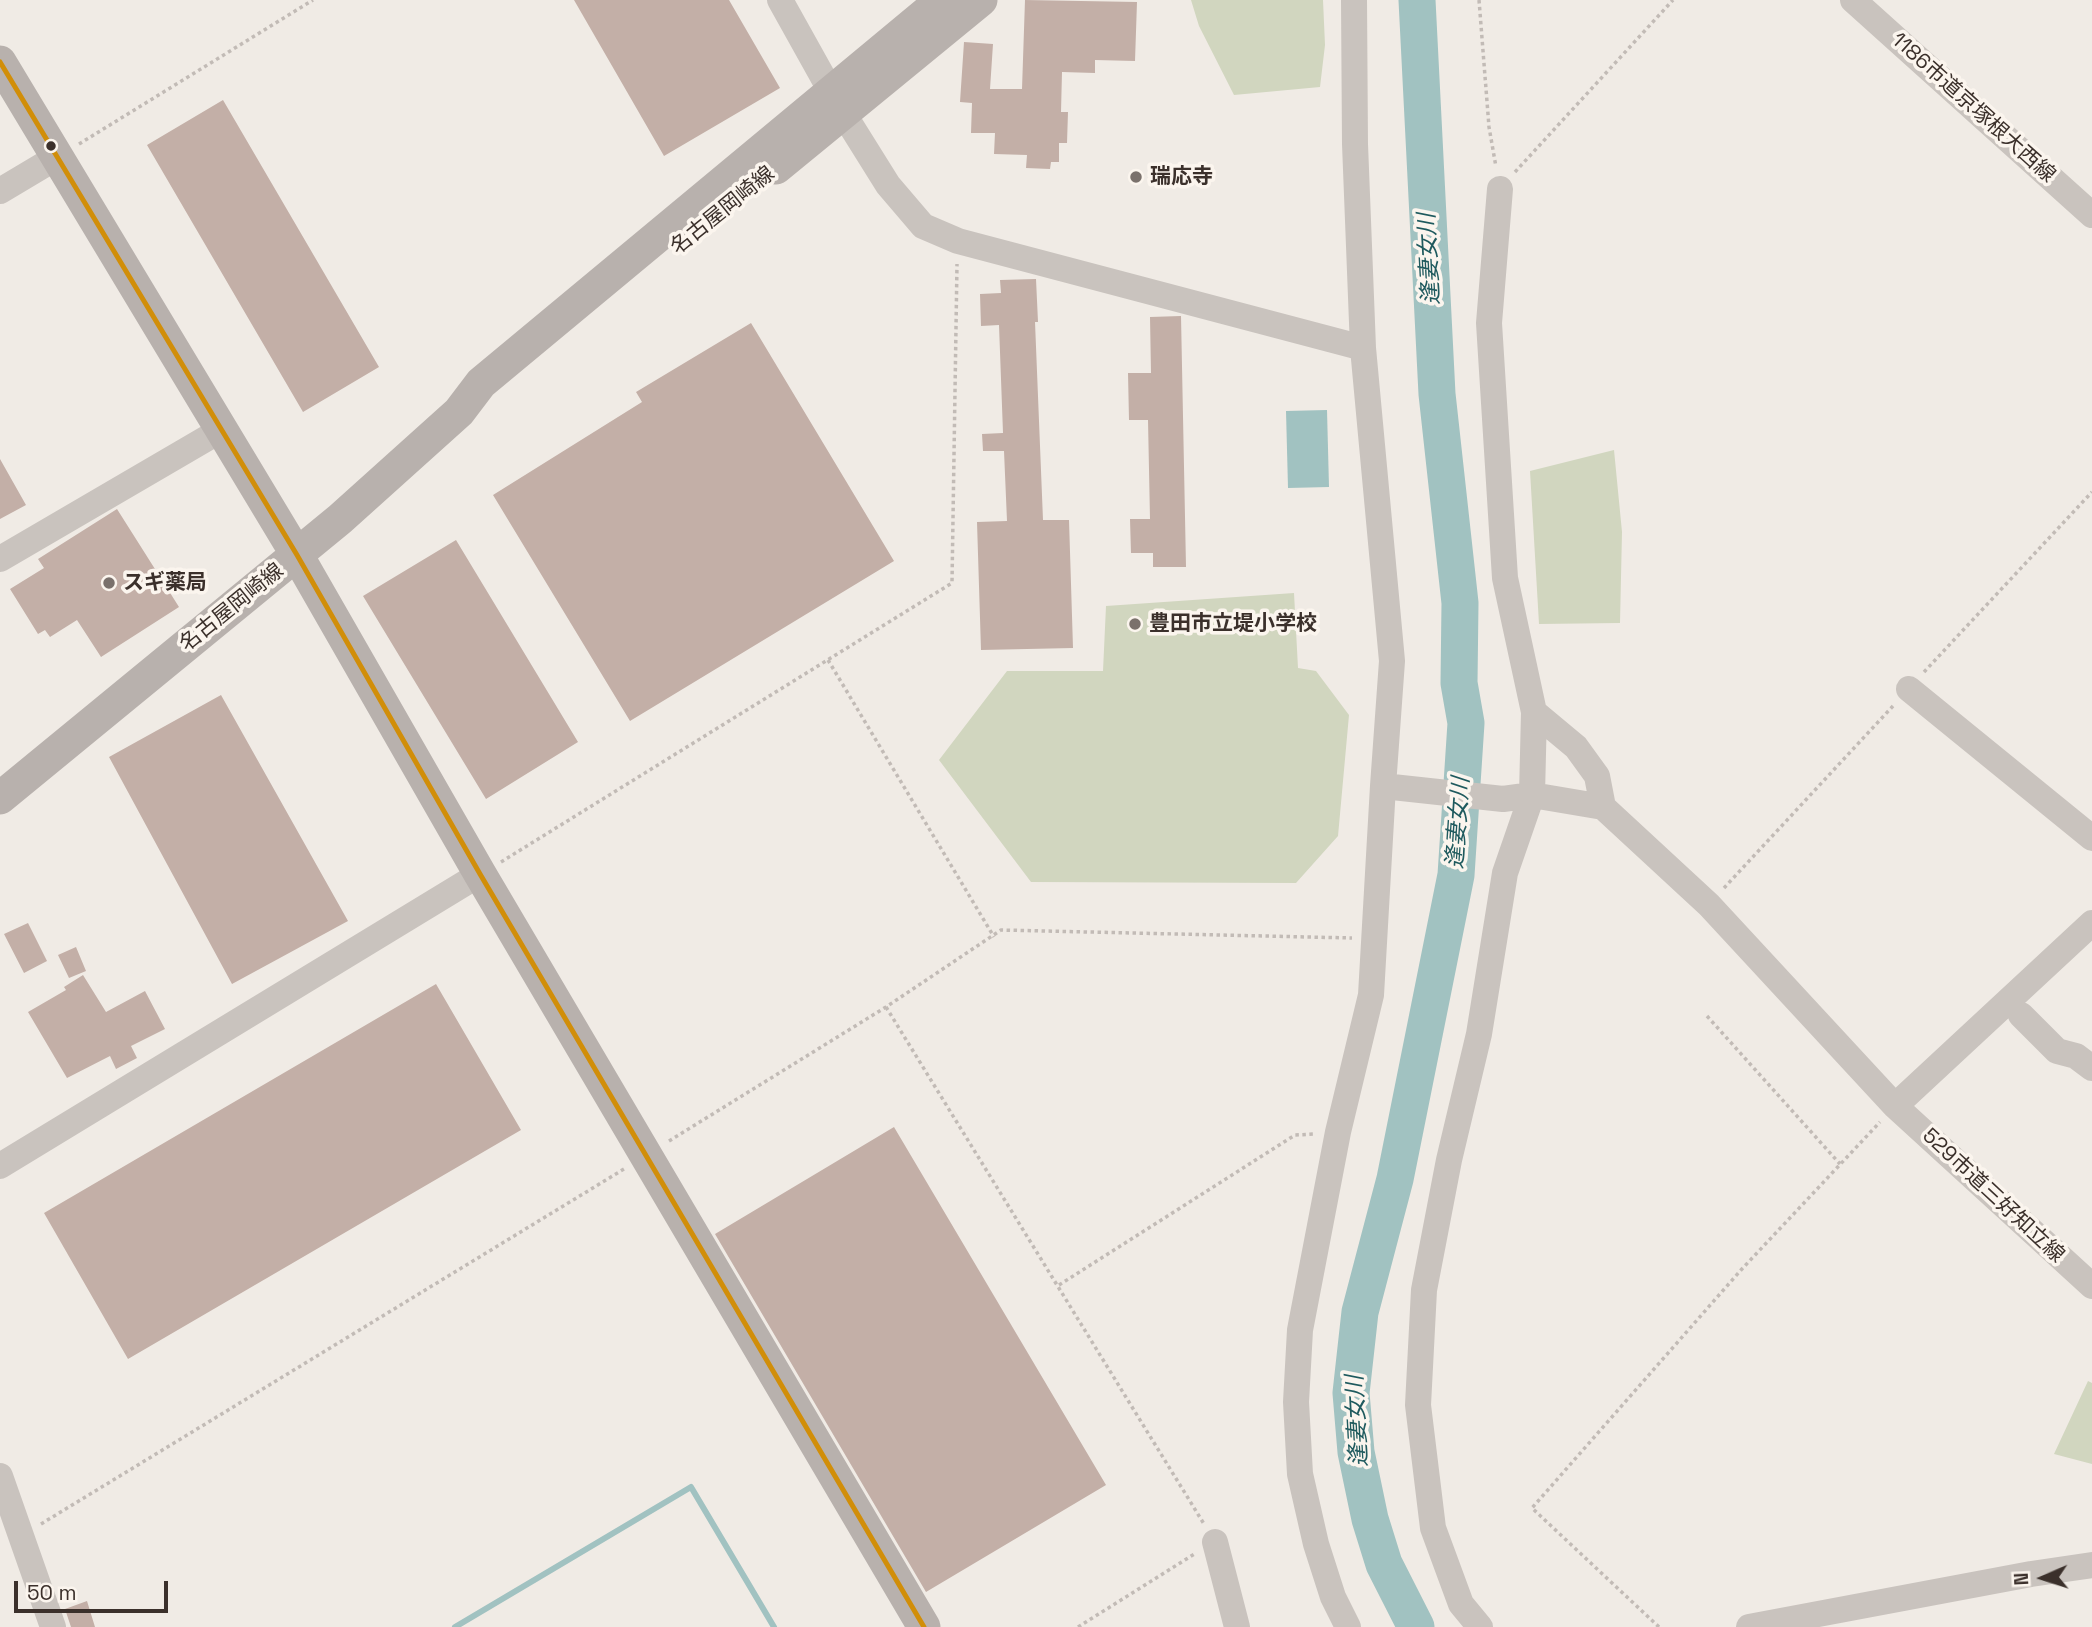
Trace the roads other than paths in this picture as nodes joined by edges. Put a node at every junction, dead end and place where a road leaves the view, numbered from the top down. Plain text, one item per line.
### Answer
1 (780, 0) edge
2 (942, 0) edge
3 (981, 0) edge
4 (1354, 0) edge
5 (1853, 0) edge
6 (0, 62) edge
7 (838, 102) junction
8 (57, 157) junction
9 (1500, 189) road end
10 (0, 191) edge
11 (2092, 215) edge
12 (1363, 348) junction
13 (221, 430) junction
14 (297, 555) junction
15 (0, 559) edge
16 (1909, 689) dead end
17 (1534, 712) junction
18 (1392, 787) junction
19 (1532, 795) junction
20 (0, 799) edge
21 (1603, 807) junction
22 (2092, 838) edge
23 (480, 874) junction
24 (2092, 923) edge
25 (2021, 1014) dead end
26 (2092, 1068) edge
27 (1895, 1106) junction
28 (0, 1166) edge
29 (2092, 1286) edge
30 (0, 1476) edge
31 (1215, 1542) road end
32 (2092, 1565) edge
33 (1786, 1623) edge
34 (53, 1627) edge
35 (924, 1627) edge
36 (1237, 1627) edge
37 (1348, 1627) edge
38 (1480, 1627) edge
39 (1749, 1627) edge

1 - 7 street
2 - 7 main road, 名古屋岡崎線
3 - 7 main road, 名古屋岡崎線
4 - 12 street
5 - 11 street, 1186市道京塚根大西線
6 - 8 main road
7 - 12 street
7 - 14 main road, 名古屋岡崎線
8 - 10 street
8 - 13 main road
9 - 17 street
12 - 18 street
13 - 14 main road
13 - 15 street
14 - 20 main road, 名古屋岡崎線
14 - 23 main road
16 - 22 street
17 - 19 street
17 - 21 street
18 - 19 street
18 - 37 street
19 - 21 street
19 - 38 street
21 - 27 street, 529市道三好知立線
23 - 28 street
23 - 35 main road
24 - 27 street
25 - 26 street
27 - 29 street, 529市道三好知立線
30 - 34 street
31 - 36 street
32 - 33 street
33 - 39 street

